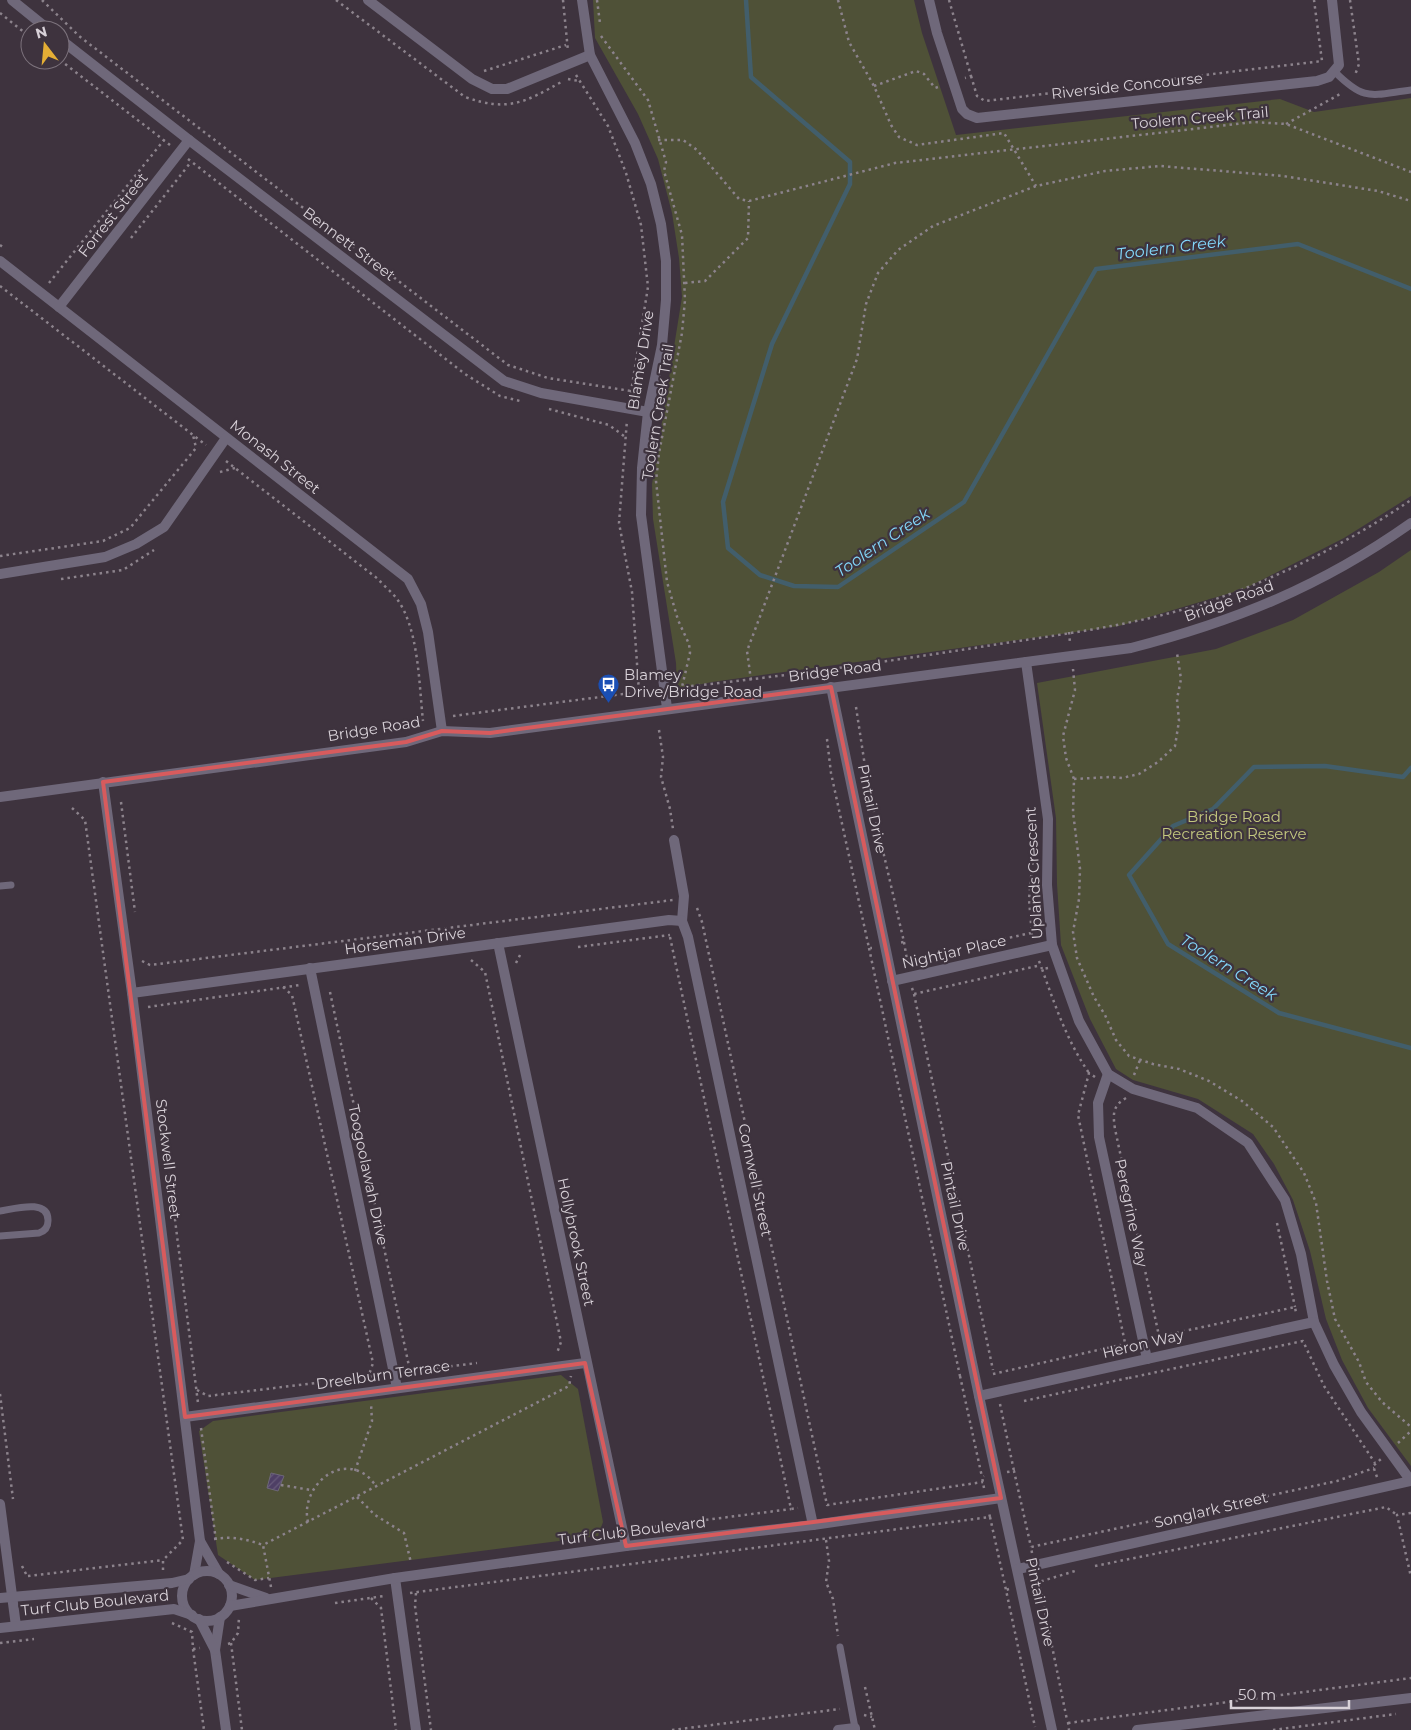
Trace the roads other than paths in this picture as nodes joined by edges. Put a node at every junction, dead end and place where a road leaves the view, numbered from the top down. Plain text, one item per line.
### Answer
1 (12, 0) edge
2 (368, 0) edge
3 (582, 0) edge
4 (929, 0) edge
5 (1332, 0) edge
6 (36, 20) edge
7 (70, 47) edge
8 (590, 55) junction
9 (1335, 72) junction
10 (1411, 90) edge
11 (189, 140) junction
12 (1, 262) edge
13 (59, 307) junction
14 (648, 412) junction
15 (226, 438) junction
16 (1411, 523) edge
17 (0, 574) edge
18 (1026, 662) junction
19 (831, 687) junction
20 (667, 708) junction
21 (442, 731) junction
22 (103, 782) junction
23 (0, 797) edge
24 (674, 840) road end
25 (11, 884) dead end
26 (0, 886) edge
27 (682, 921) junction
28 (498, 943) junction
29 (1052, 946) junction
30 (310, 968) junction
31 (892, 981) junction
32 (132, 993) junction
33 (1108, 1074) junction
34 (0, 1211) edge
35 (0, 1236) edge
36 (1314, 1322) junction
37 (1147, 1359) junction
38 (585, 1362) junction
39 (397, 1388) junction
40 (979, 1396) junction
41 (185, 1417) junction
42 (1411, 1481) edge
43 (1001, 1498) junction
44 (0, 1504) edge
45 (813, 1525) junction
46 (200, 1541) junction
47 (626, 1546) junction
48 (1018, 1569) junction
49 (219, 1574) junction
50 (191, 1577) junction
51 (396, 1578) junction
52 (229, 1585) junction
53 (12, 1596) junction
54 (0, 1598) edge
55 (270, 1598) junction
56 (230, 1606) junction
57 (195, 1617) junction
58 (220, 1617) junction
59 (16, 1626) junction
60 (0, 1628) edge
61 (215, 1647) junction
62 (840, 1647) road end
63 (1411, 1698) edge
64 (855, 1729) edge
65 (226, 1730) edge
66 (416, 1730) edge
67 (838, 1730) edge
68 (1052, 1730) edge
69 (1137, 1730) edge

1 - 6 street
2 - 8 street
3 - 8 street, Blamey Drive
4 - 9 street, Riverside Concourse
5 - 9 street
7 - 11 street, Bennett Street
8 - 14 street, Blamey Drive
9 - 10 lane
11 - 13 street, Forrest Street
11 - 14 street, Bennett Street
12 - 13 street, Monash Street
13 - 15 street, Monash Street
14 - 20 street, Blamey Drive
15 - 17 street
15 - 21 street, Monash Street
16 - 18 street, Bridge Road
18 - 19 street, Bridge Road
18 - 29 street, Uplands Crescent
19 - 20 street, Bridge Road
19 - 31 street, Pintail Drive
20 - 21 street, Bridge Road
21 - 22 street, Bridge Road
22 - 23 street, Bridge Road
22 - 32 street, Stockwell Street
24 - 27 street, Cornwell Street
25 - 26 lane
27 - 28 street, Horseman Drive
27 - 45 street, Cornwell Street
28 - 30 street, Horseman Drive
28 - 38 street, Hollybrook Street
29 - 31 street, Nightjar Place
29 - 33 street, Uplands Crescent
30 - 32 street, Horseman Drive
30 - 39 street, Toogoolawah Drive
31 - 40 street, Pintail Drive
32 - 41 street, Stockwell Street
33 - 36 street
33 - 37 street, Peregrine Way
34 - 35 lane
36 - 37 street, Heron Way
36 - 42 street
37 - 40 street, Heron Way
38 - 39 street, Dreelburn Terrace
38 - 47 street, Hollybrook Street
39 - 41 street, Dreelburn Terrace
40 - 43 street, Pintail Drive
41 - 46 street, Stockwell Street
42 - 48 street, Songlark Street
43 - 45 street, Turf Club Boulevard
43 - 48 street, Pintail Drive
44 - 53 street
45 - 47 street, Turf Club Boulevard
46 - 49 street, Stockwell Street
46 - 50 street, Stockwell Street
47 - 51 street, Turf Club Boulevard
48 - 68 street, Pintail Drive
49 - 50 street
49 - 52 street
50 - 53 street, Turf Club Boulevard
50 - 57 street
51 - 55 street, Turf Club Boulevard
51 - 66 street
52 - 55 street, Turf Club Boulevard
52 - 56 street
53 - 54 street, Turf Club Boulevard
53 - 59 street
55 - 56 street, Turf Club Boulevard
56 - 58 street
57 - 58 street
57 - 59 street, Turf Club Boulevard
57 - 61 street
58 - 61 street
59 - 60 street, Turf Club Boulevard
61 - 65 street
62 - 64 lane
63 - 69 street
64 - 67 street

